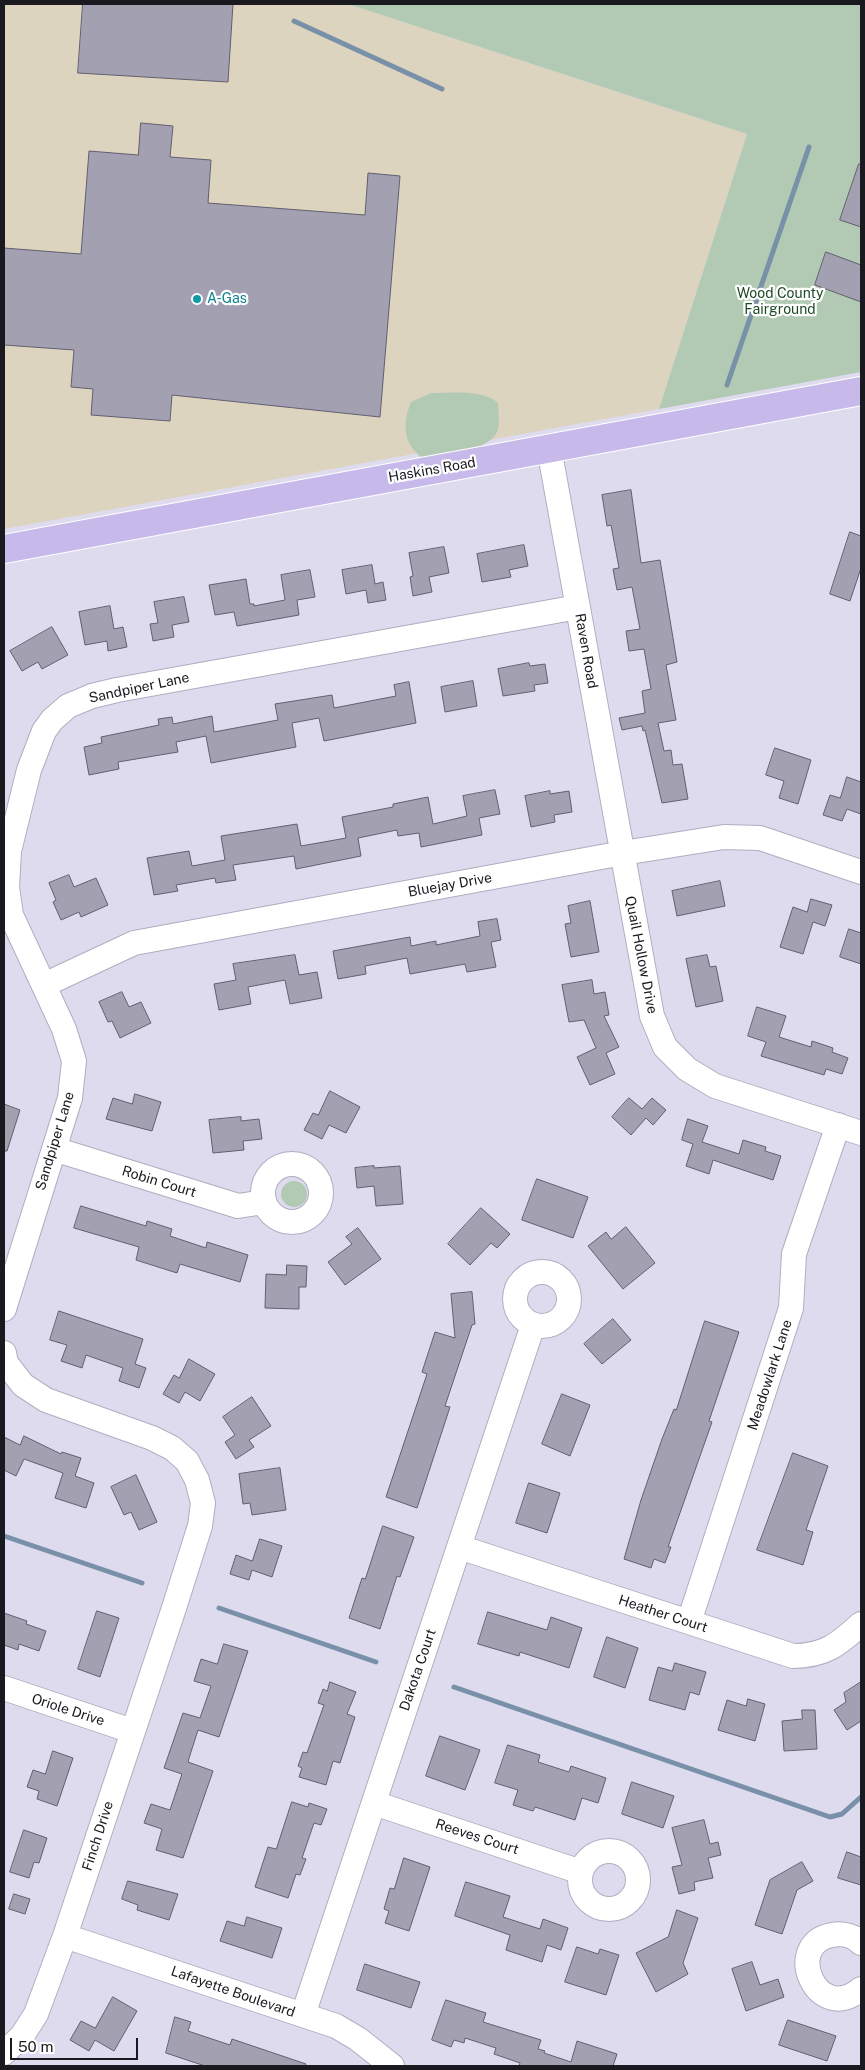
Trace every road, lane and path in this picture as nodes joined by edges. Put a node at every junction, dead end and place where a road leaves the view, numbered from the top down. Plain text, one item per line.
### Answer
1 (861, 391) edge
2 (549, 448) junction
3 (4, 549) edge
4 (578, 607) junction
5 (623, 853) junction
6 (861, 872) edge
7 (44, 985) junction
8 (838, 1125) junction
9 (861, 1133) edge
10 (54, 1149) junction
11 (264, 1202) dead end
12 (4, 1309) edge
13 (533, 1325) dead end
14 (4, 1354) edge
15 (459, 1547) junction
16 (689, 1622) junction
17 (861, 1624) edge
18 (4, 1688) edge
19 (132, 1731) junction
20 (374, 1803) junction
21 (581, 1872) dead end
22 (65, 1936) junction
23 (861, 1943) edge
24 (861, 1989) edge
25 (303, 2015) junction
26 (4, 2053) edge
27 (392, 2066) edge

1 - 2 main road, Haskins Road
2 - 3 main road, Haskins Road
2 - 4 street, Raven Road
4 - 5 street, Raven Road
4 - 7 street, Sandpiper Lane
5 - 6 street, Bluejay Drive
5 - 7 street, Bluejay Drive
5 - 8 street, Quail Hollow Drive
7 - 10 street, Sandpiper Lane
8 - 9 street, Quail Hollow Drive
8 - 16 street, Meadowlark Lane
10 - 11 street, Robin Court
10 - 12 street, Sandpiper Lane
13 - 15 street, Dakota Court
14 - 19 street, Finch Drive
15 - 16 street, Heather Court
15 - 20 street, Dakota Court
16 - 17 street, Heather Court
18 - 19 street, Oriole Drive
19 - 22 street, Finch Drive
20 - 21 street, Reeves Court
20 - 25 street, Dakota Court
22 - 25 street, Lafayette Boulevard
22 - 26 street, Finch Drive
23 - 24 street
25 - 27 street, Lafayette Boulevard

